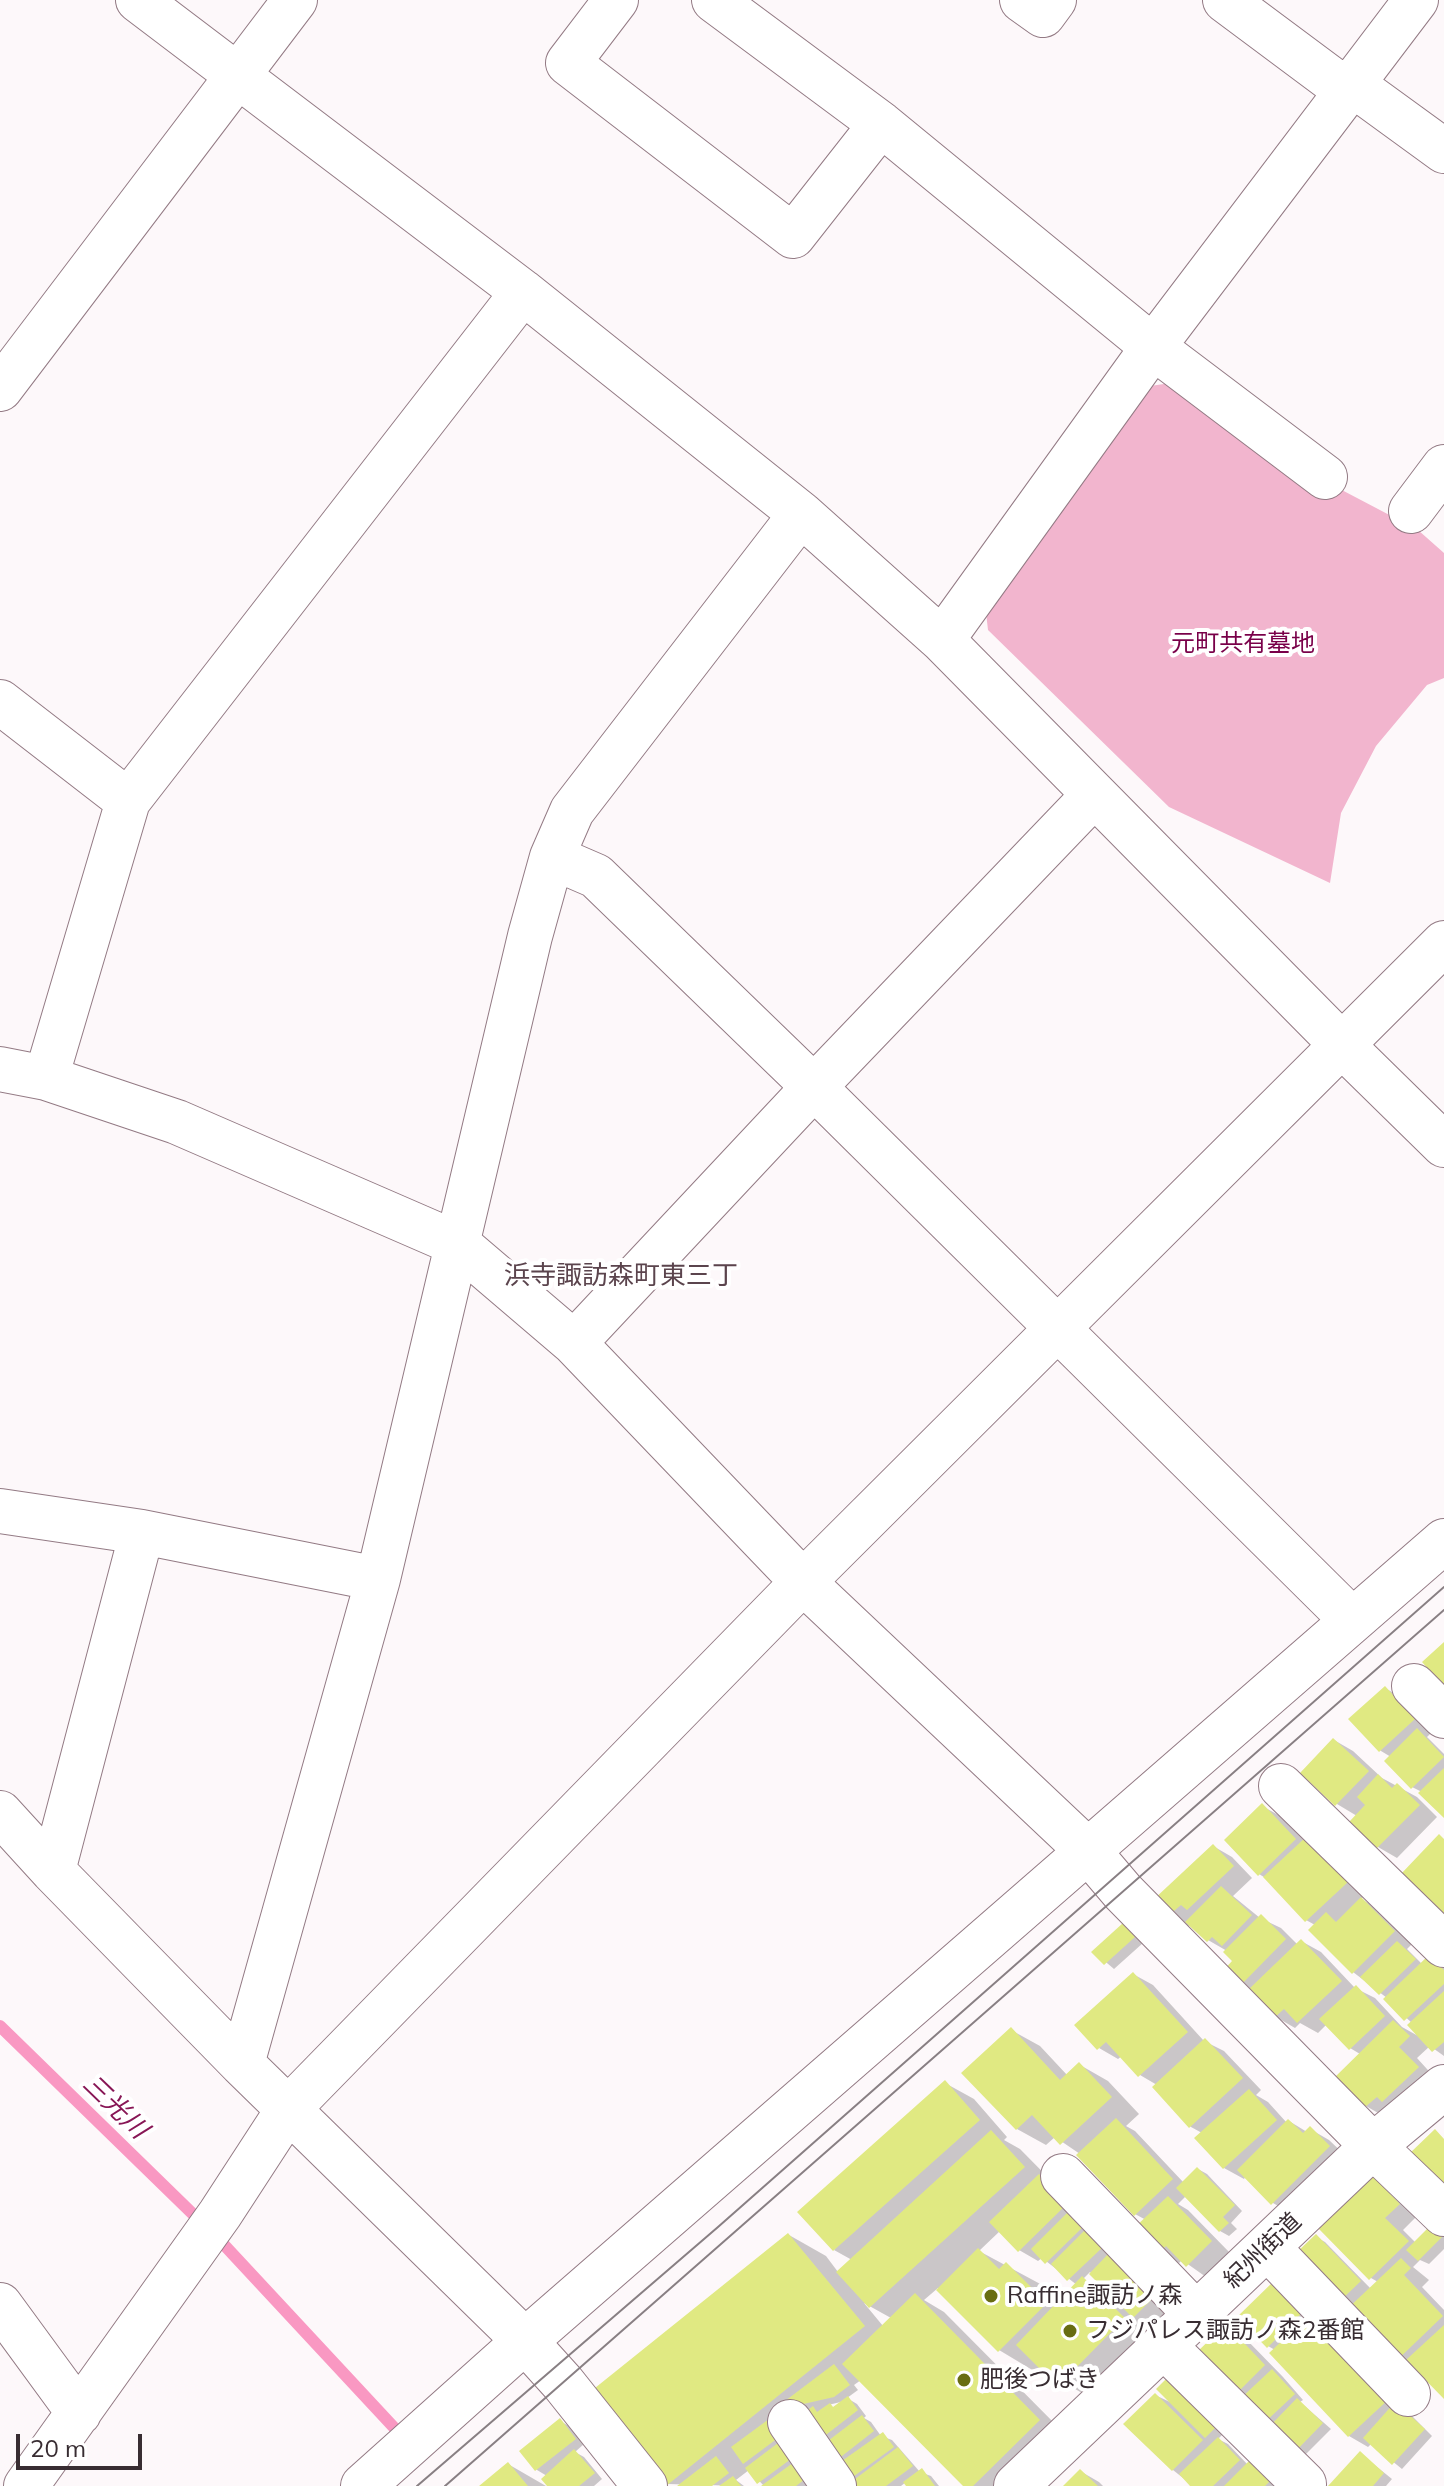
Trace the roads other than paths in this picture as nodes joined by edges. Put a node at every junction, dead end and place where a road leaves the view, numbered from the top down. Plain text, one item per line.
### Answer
1 (138, 0) edge
2 (295, 0) edge
3 (616, 0) edge
4 (714, 0) edge
5 (1022, 0) edge
6 (1054, 0) edge
7 (1225, 0) edge
8 (1416, 0) edge
9 (237, 76) junction
10 (1349, 87) junction
11 (881, 124) junction
12 (1444, 151) edge
13 (523, 292) junction
14 (1153, 347) junction
15 (0, 389) edge
16 (1444, 467) edge
17 (1325, 477) dead end
18 (1411, 511) dead end
19 (801, 514) junction
20 (942, 640) junction
21 (0, 702) edge
22 (1094, 795) junction
23 (128, 801) junction
24 (552, 857) junction
25 (1444, 943) edge
26 (1343, 1046) junction
27 (0, 1069) edge
28 (46, 1078) junction
29 (814, 1087) junction
30 (1444, 1145) edge
31 (458, 1244) junction
32 (1058, 1330) junction
33 (574, 1343) junction
34 (0, 1511) edge
35 (142, 1532) junction
36 (1444, 1541) edge
37 (378, 1579) junction
38 (803, 1582) junction
39 (1352, 1620) junction
40 (1281, 1786) dead end
41 (0, 1813) edge
42 (1089, 1852) junction
43 (53, 1871) junction
44 (1444, 1945) edge
45 (242, 2064) junction
46 (1444, 2087) edge
47 (289, 2108) junction
48 (1373, 2146) junction
49 (1063, 2176) dead end
50 (1444, 2214) edge
51 (1267, 2247) junction
52 (0, 2305) edge
53 (1196, 2314) junction
54 (525, 2341) junction
55 (1164, 2346) junction
56 (1408, 2394) dead end
57 (79, 2413) junction
58 (790, 2422) dead end
59 (1304, 2484) edge
60 (26, 2486) edge
61 (363, 2486) edge
62 (645, 2486) edge
63 (834, 2486) edge
64 (1016, 2486) edge

1 - 9 street
2 - 9 street
3 - 11 street
4 - 11 street
5 - 6 street
7 - 10 street
8 - 10 street
9 - 13 street
9 - 15 street
10 - 12 street
10 - 14 street
11 - 14 street
13 - 19 street
13 - 23 street
14 - 17 street
14 - 20 street
16 - 18 street
19 - 20 street
19 - 24 street
20 - 22 street
21 - 23 street
22 - 26 street
22 - 29 street
23 - 28 street
24 - 29 street
24 - 31 street
25 - 26 street
26 - 30 street
26 - 32 street
27 - 28 street
28 - 31 street
29 - 32 street
29 - 33 street
31 - 33 street
31 - 37 street
32 - 38 street
32 - 39 street
33 - 38 street
34 - 35 street
35 - 37 street
35 - 43 street
36 - 39 street
37 - 45 street
38 - 42 street
38 - 47 street
39 - 42 street
40 - 44 street
41 - 43 street
42 - 48 street
42 - 54 street
43 - 45 street
45 - 47 street
46 - 48 street, 紀州街道
47 - 54 street
47 - 57 street
48 - 50 street
48 - 51 street, 紀州街道
49 - 53 street
51 - 53 street, 紀州街道
51 - 56 street
52 - 57 street
53 - 55 street, 紀州街道
54 - 61 street
54 - 62 street
55 - 59 street
55 - 64 street, 紀州街道
57 - 60 street
58 - 63 street

